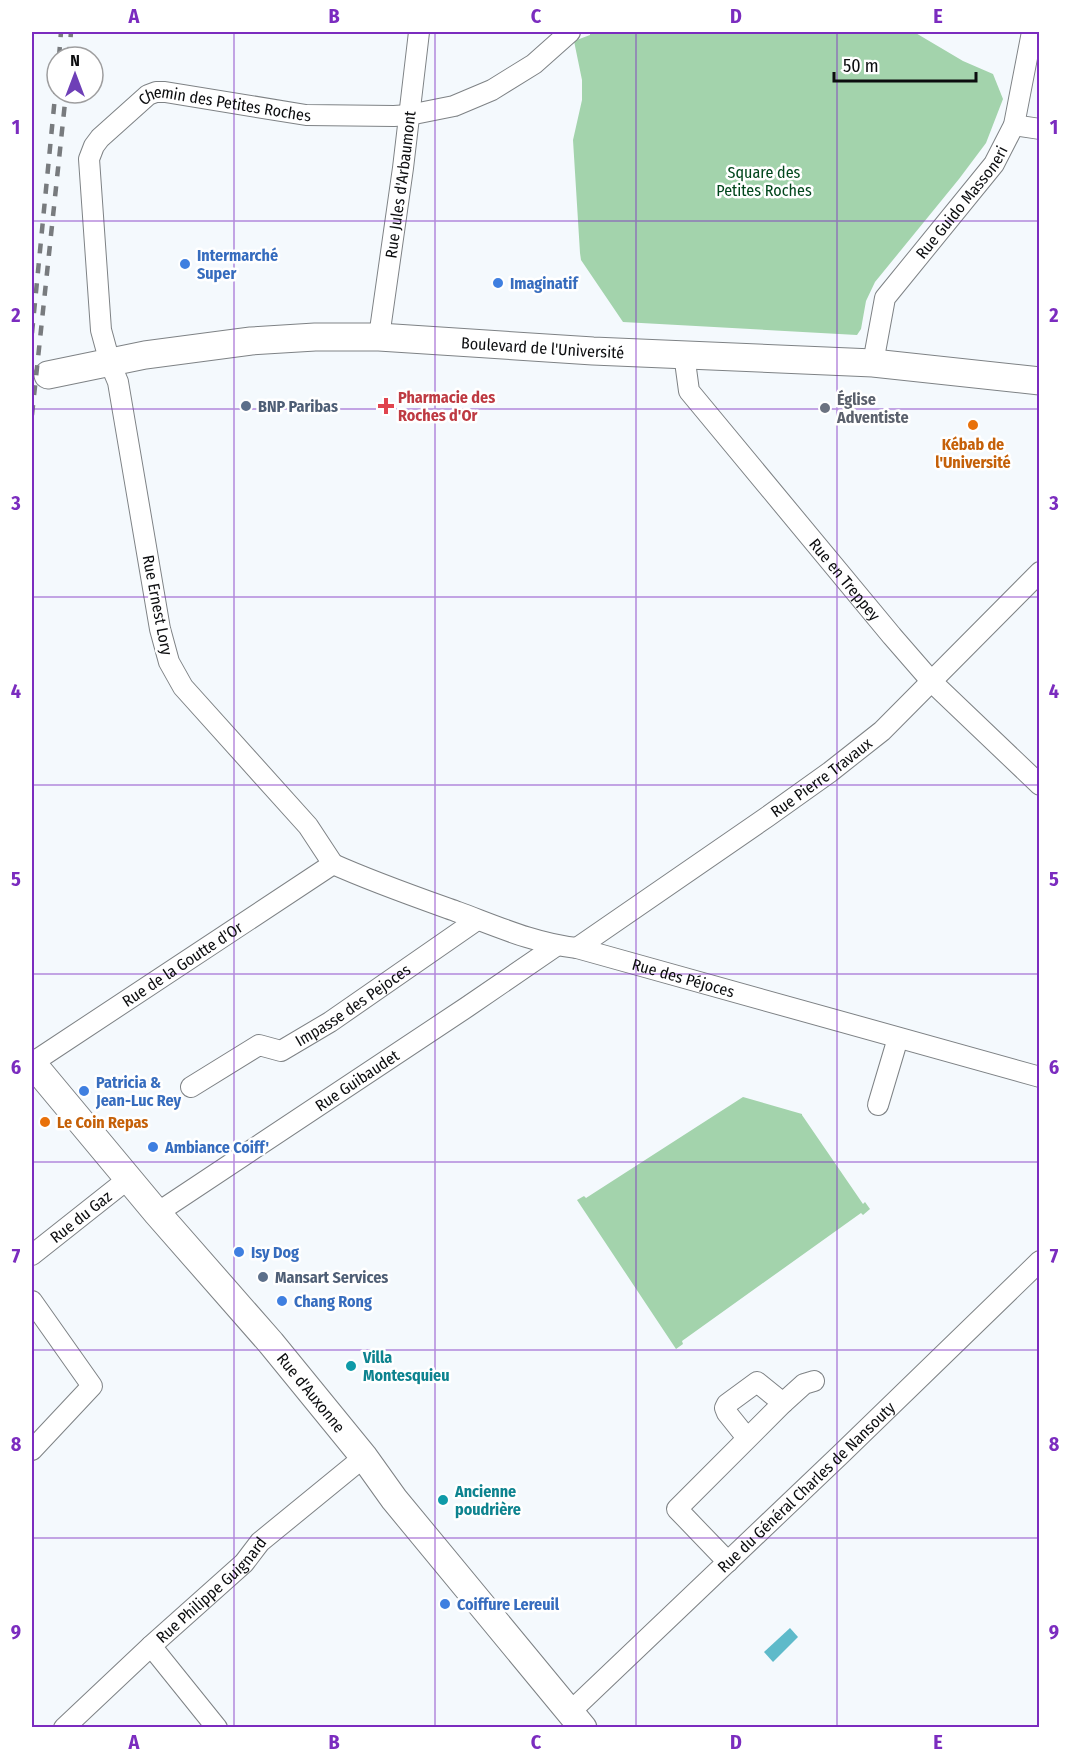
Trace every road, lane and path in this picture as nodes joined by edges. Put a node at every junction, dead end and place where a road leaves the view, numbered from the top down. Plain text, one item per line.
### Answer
1 (419, 32) edge
2 (570, 32) edge
3 (1032, 32) edge
4 (409, 115) junction
5 (1014, 125) junction
6 (1040, 129) edge
7 (379, 337) junction
8 (684, 354) junction
9 (110, 363) junction
10 (873, 363) junction
11 (48, 375) dead end
12 (1040, 381) edge
13 (1040, 572) edge
14 (932, 682) junction
15 (1040, 785) edge
16 (333, 864) junction
17 (477, 920) junction
18 (556, 946) junction
19 (577, 948) junction
20 (898, 1038) junction
21 (32, 1063) edge
22 (1040, 1077) edge
23 (191, 1087) dead end
24 (878, 1105) dead end
25 (129, 1179) junction
26 (157, 1213) junction
27 (32, 1255) edge
28 (1040, 1261) edge
29 (32, 1301) edge
30 (814, 1381) dead end
31 (783, 1403) junction
32 (747, 1438) junction
33 (32, 1450) edge
34 (364, 1457) junction
35 (728, 1562) junction
36 (151, 1646) junction
37 (577, 1720) edge
38 (64, 1728) edge
39 (217, 1728) edge

1 - 4 street, Rue Jules d'Arbaumont
2 - 4 street, Chemin des Petites Roches
3 - 5 street, Rue Guido Massoneri
4 - 7 street, Rue Jules d'Arbaumont
4 - 9 street, Chemin des Petites Roches
5 - 6 street
5 - 10 street, Rue Guido Massoneri
7 - 8 main road, Boulevard de l'Université
7 - 9 main road, Boulevard de l'Université
8 - 10 main road, Boulevard de l'Université
8 - 14 street, Rue en Treppey
9 - 11 main road, Boulevard de l'Université
9 - 16 street, Rue Ernest Lory
10 - 12 main road, Boulevard de l'Université
13 - 14 street, Rue Pierre Travaux
14 - 15 street, Rue en Treppey
14 - 19 street, Rue Pierre Travaux
16 - 17 street, Rue des Péjoces
16 - 21 street, Rue de la Goutte d'Or
17 - 18 street, Rue des Péjoces
17 - 23 street, Impasse des Pejoces
18 - 19 street, Rue des Péjoces
18 - 26 street, Rue Guibaudet
19 - 20 street, Rue des Péjoces
20 - 22 street, Rue des Péjoces
20 - 24 street
21 - 25 main road, Rue d'Auxonne
25 - 26 main road, Rue d'Auxonne
25 - 27 street, Rue du Gaz
26 - 34 main road, Rue d'Auxonne
28 - 35 street, Rue du Général Charles de Nansouty
29 - 33 street
30 - 31 street
31 - 32 street
31 - 32 street
32 - 35 street
34 - 36 street, Rue Philippe Guignard
34 - 37 main road, Rue d'Auxonne
35 - 37 street, Rue du Général Charles de Nansouty
36 - 38 street, Rue Philippe Guignard
36 - 39 street

